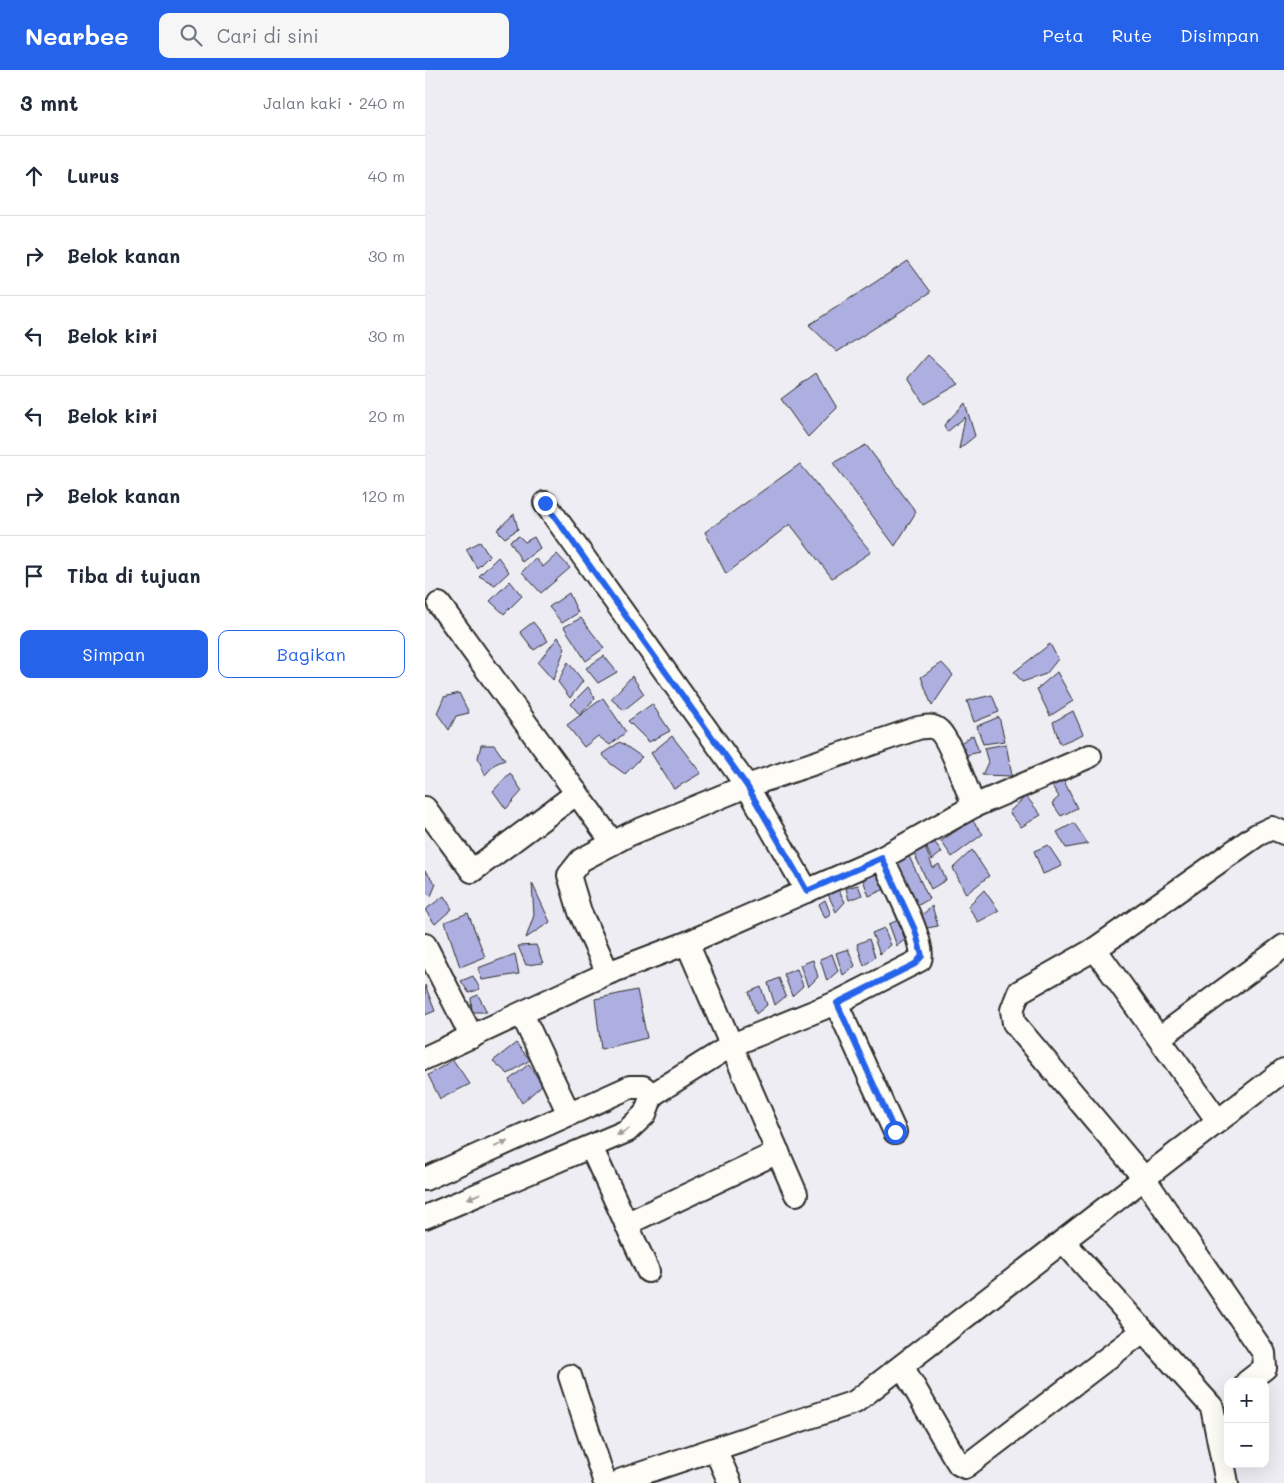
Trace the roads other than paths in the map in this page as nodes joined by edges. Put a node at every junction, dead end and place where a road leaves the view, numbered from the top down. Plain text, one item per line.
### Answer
1 (545, 503) dead end
2 (439, 604) dead end
3 (1090, 756) dead end
4 (747, 786) junction
5 (577, 793) junction
6 (974, 806) junction
7 (425, 808) edge
8 (1284, 833) edge
9 (613, 843) junction
10 (882, 858) junction
11 (807, 891) junction
12 (687, 943) junction
13 (425, 945) edge
14 (1284, 946) edge
15 (1095, 949) junction
16 (608, 973) junction
17 (837, 1003) junction
18 (522, 1014) junction
19 (472, 1037) junction
20 (1159, 1038) junction
21 (732, 1045) junction
22 (425, 1058) edge
23 (1284, 1070) edge
24 (652, 1095) junction
25 (569, 1114) junction
26 (1218, 1121) junction
27 (895, 1132) dead end
28 (591, 1147) junction
29 (778, 1152) junction
30 (1144, 1178) junction
31 (425, 1179) edge
32 (796, 1194) dead end
33 (425, 1218) edge
34 (626, 1224) junction
35 (1063, 1241) junction
36 (648, 1270) dead end
37 (1143, 1331) junction
38 (902, 1366) junction
39 (570, 1376) dead end
40 (1252, 1378) edge
41 (1220, 1401) edge
42 (715, 1449) junction
43 (605, 1483) edge
44 (621, 1483) edge
45 (730, 1483) edge
46 (1227, 1483) edge

1 - 4 street
2 - 5 street
3 - 6 street
4 - 6 street
4 - 9 street
4 - 11 street
5 - 7 street
5 - 9 street
6 - 10 street
8 - 15 street
9 - 16 street
10 - 11 street
10 - 17 street
11 - 12 street
12 - 16 street
12 - 21 street
13 - 19 street
14 - 20 street
15 - 20 street
15 - 30 street
16 - 18 street
17 - 21 street
17 - 27 street
18 - 19 street
18 - 25 street
19 - 22 street
20 - 26 street
21 - 24 street
21 - 29 street
23 - 26 street
24 - 25 street
24 -> 28 street
31 -> 25 street
26 - 30 street
28 -> 33 street
28 - 34 street
29 - 32 street
29 - 34 street
30 - 35 street
30 - 40 street
34 - 36 street
35 - 37 street
35 - 38 street
37 - 38 street
37 - 41 street
38 - 42 street
39 - 43 street
41 - 46 street
42 - 44 street
42 - 45 street

